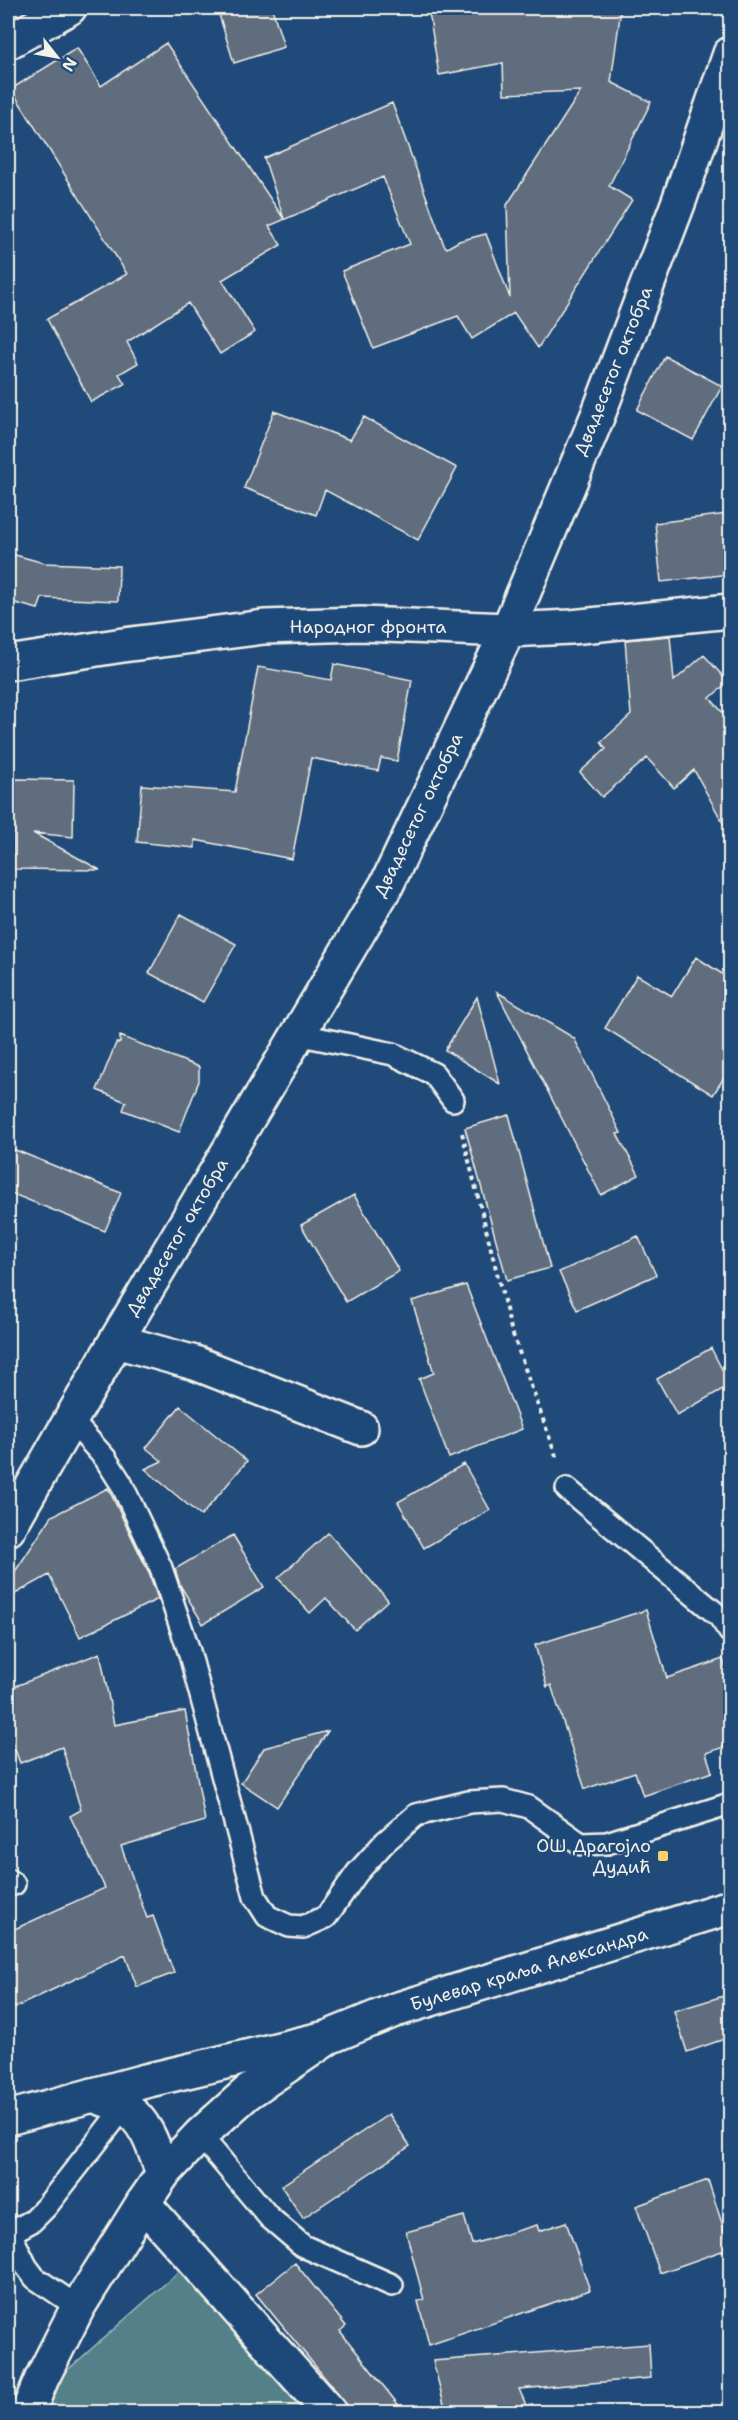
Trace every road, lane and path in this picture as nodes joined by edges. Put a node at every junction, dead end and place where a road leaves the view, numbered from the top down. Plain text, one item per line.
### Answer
1 (69, 8) edge
2 (8, 42) edge
3 (730, 54) edge
4 (730, 611) edge
5 (508, 630) junction
6 (8, 663) edge
7 (297, 1034) junction
8 (453, 1100) joint
9 (116, 1341) junction
10 (70, 1419) junction
11 (361, 1428) dead end
12 (567, 1489) joint
13 (12, 1509) edge
14 (730, 1632) edge
15 (730, 1804) edge
16 (730, 1907) edge
17 (329, 2037) junction
18 (146, 2081) junction
19 (93, 2095) junction
20 (124, 2107) junction
21 (8, 2118) edge
22 (200, 2135) junction
23 (164, 2174) junction
24 (143, 2203) junction
25 (9, 2234) edge
26 (392, 2285) dead end
27 (78, 2307) junction
28 (28, 2412) edge
29 (329, 2412) edge

1 - 2 street
3 - 5 street, Двадесетог октобра
4 - 5 street, Народног фронта
5 - 6 street, Народног фронта
5 - 7 street, Двадесетог октобра
7 - 8 lane
7 - 9 street, Двадесетог октобра
8 - 12 path
9 - 10 street, Двадесетог октобра
9 - 11 street
10 - 13 street, Двадесетог октобра
10 - 15 lane
12 - 14 lane
16 - 17 street, Булевар краља Александра
17 - 18 street, Булевар краља Александра
17 - 22 street, Булевар краља Александра
18 - 19 street, Булевар краља Александра
18 - 20 lane
19 - 20 street
19 - 21 street, Булевар краља Александра
20 - 23 street
20 - 25 lane
22 - 23 street, Булевар краља Александра
22 - 26 lane
23 - 24 street, Булевар краља Александра
24 - 27 street, Булевар краља Александра
24 - 29 street
25 - 27 lane
27 - 28 street, Булевар краља Александра

